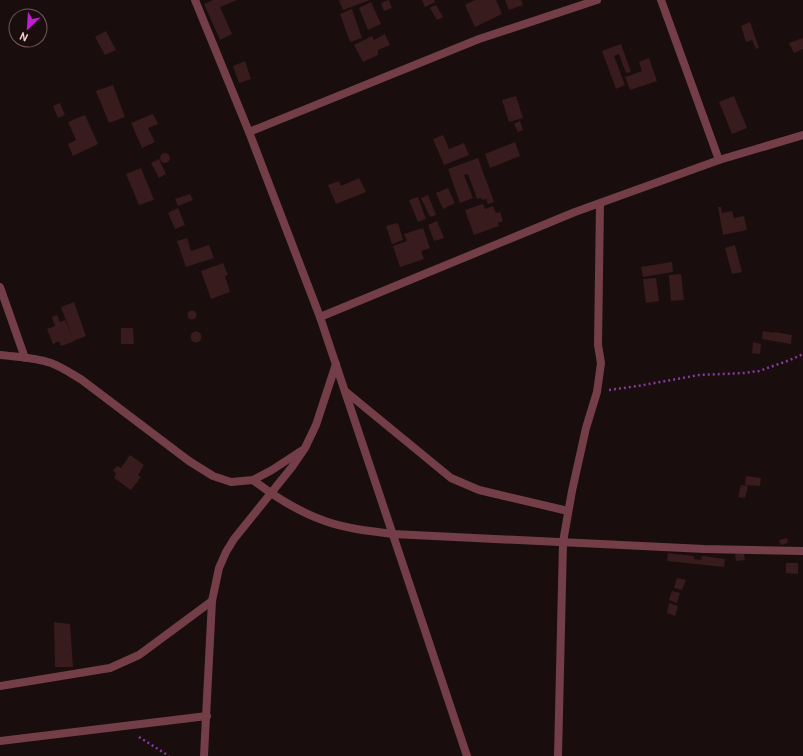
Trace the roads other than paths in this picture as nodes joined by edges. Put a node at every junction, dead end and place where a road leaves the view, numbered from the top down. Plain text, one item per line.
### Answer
1 (195, 0) edge
2 (597, 0) edge
3 (661, 0) edge
4 (249, 132) junction
5 (803, 135) edge
6 (719, 160) junction
7 (600, 204) junction
8 (0, 287) edge
9 (320, 317) junction
10 (0, 355) edge
11 (25, 358) junction
12 (336, 364) junction
13 (344, 390) junction
14 (305, 448) junction
15 (253, 480) junction
16 (271, 494) junction
17 (568, 511) junction
18 (393, 534) junction
19 (563, 542) junction
20 (803, 551) edge
21 (212, 601) junction
22 (0, 686) edge
23 (206, 716) junction
24 (0, 741) edge
25 (204, 756) edge
26 (467, 756) edge
27 (558, 756) edge

1 - 4 street
2 - 4 street
3 - 6 street
4 - 9 street
5 - 6 street
6 - 7 street
7 - 9 street
7 - 17 street
8 - 11 street
9 - 12 street
10 - 11 street
11 - 15 street
12 - 13 street
12 - 14 street
13 - 17 street
13 - 18 street
14 - 15 street
14 - 16 street
15 - 16 street
16 - 18 street
16 - 21 street
17 - 19 street
18 - 19 street
18 - 26 street
19 - 20 street
19 - 27 street
21 - 22 street
21 - 23 street
23 - 24 street
23 - 25 street

